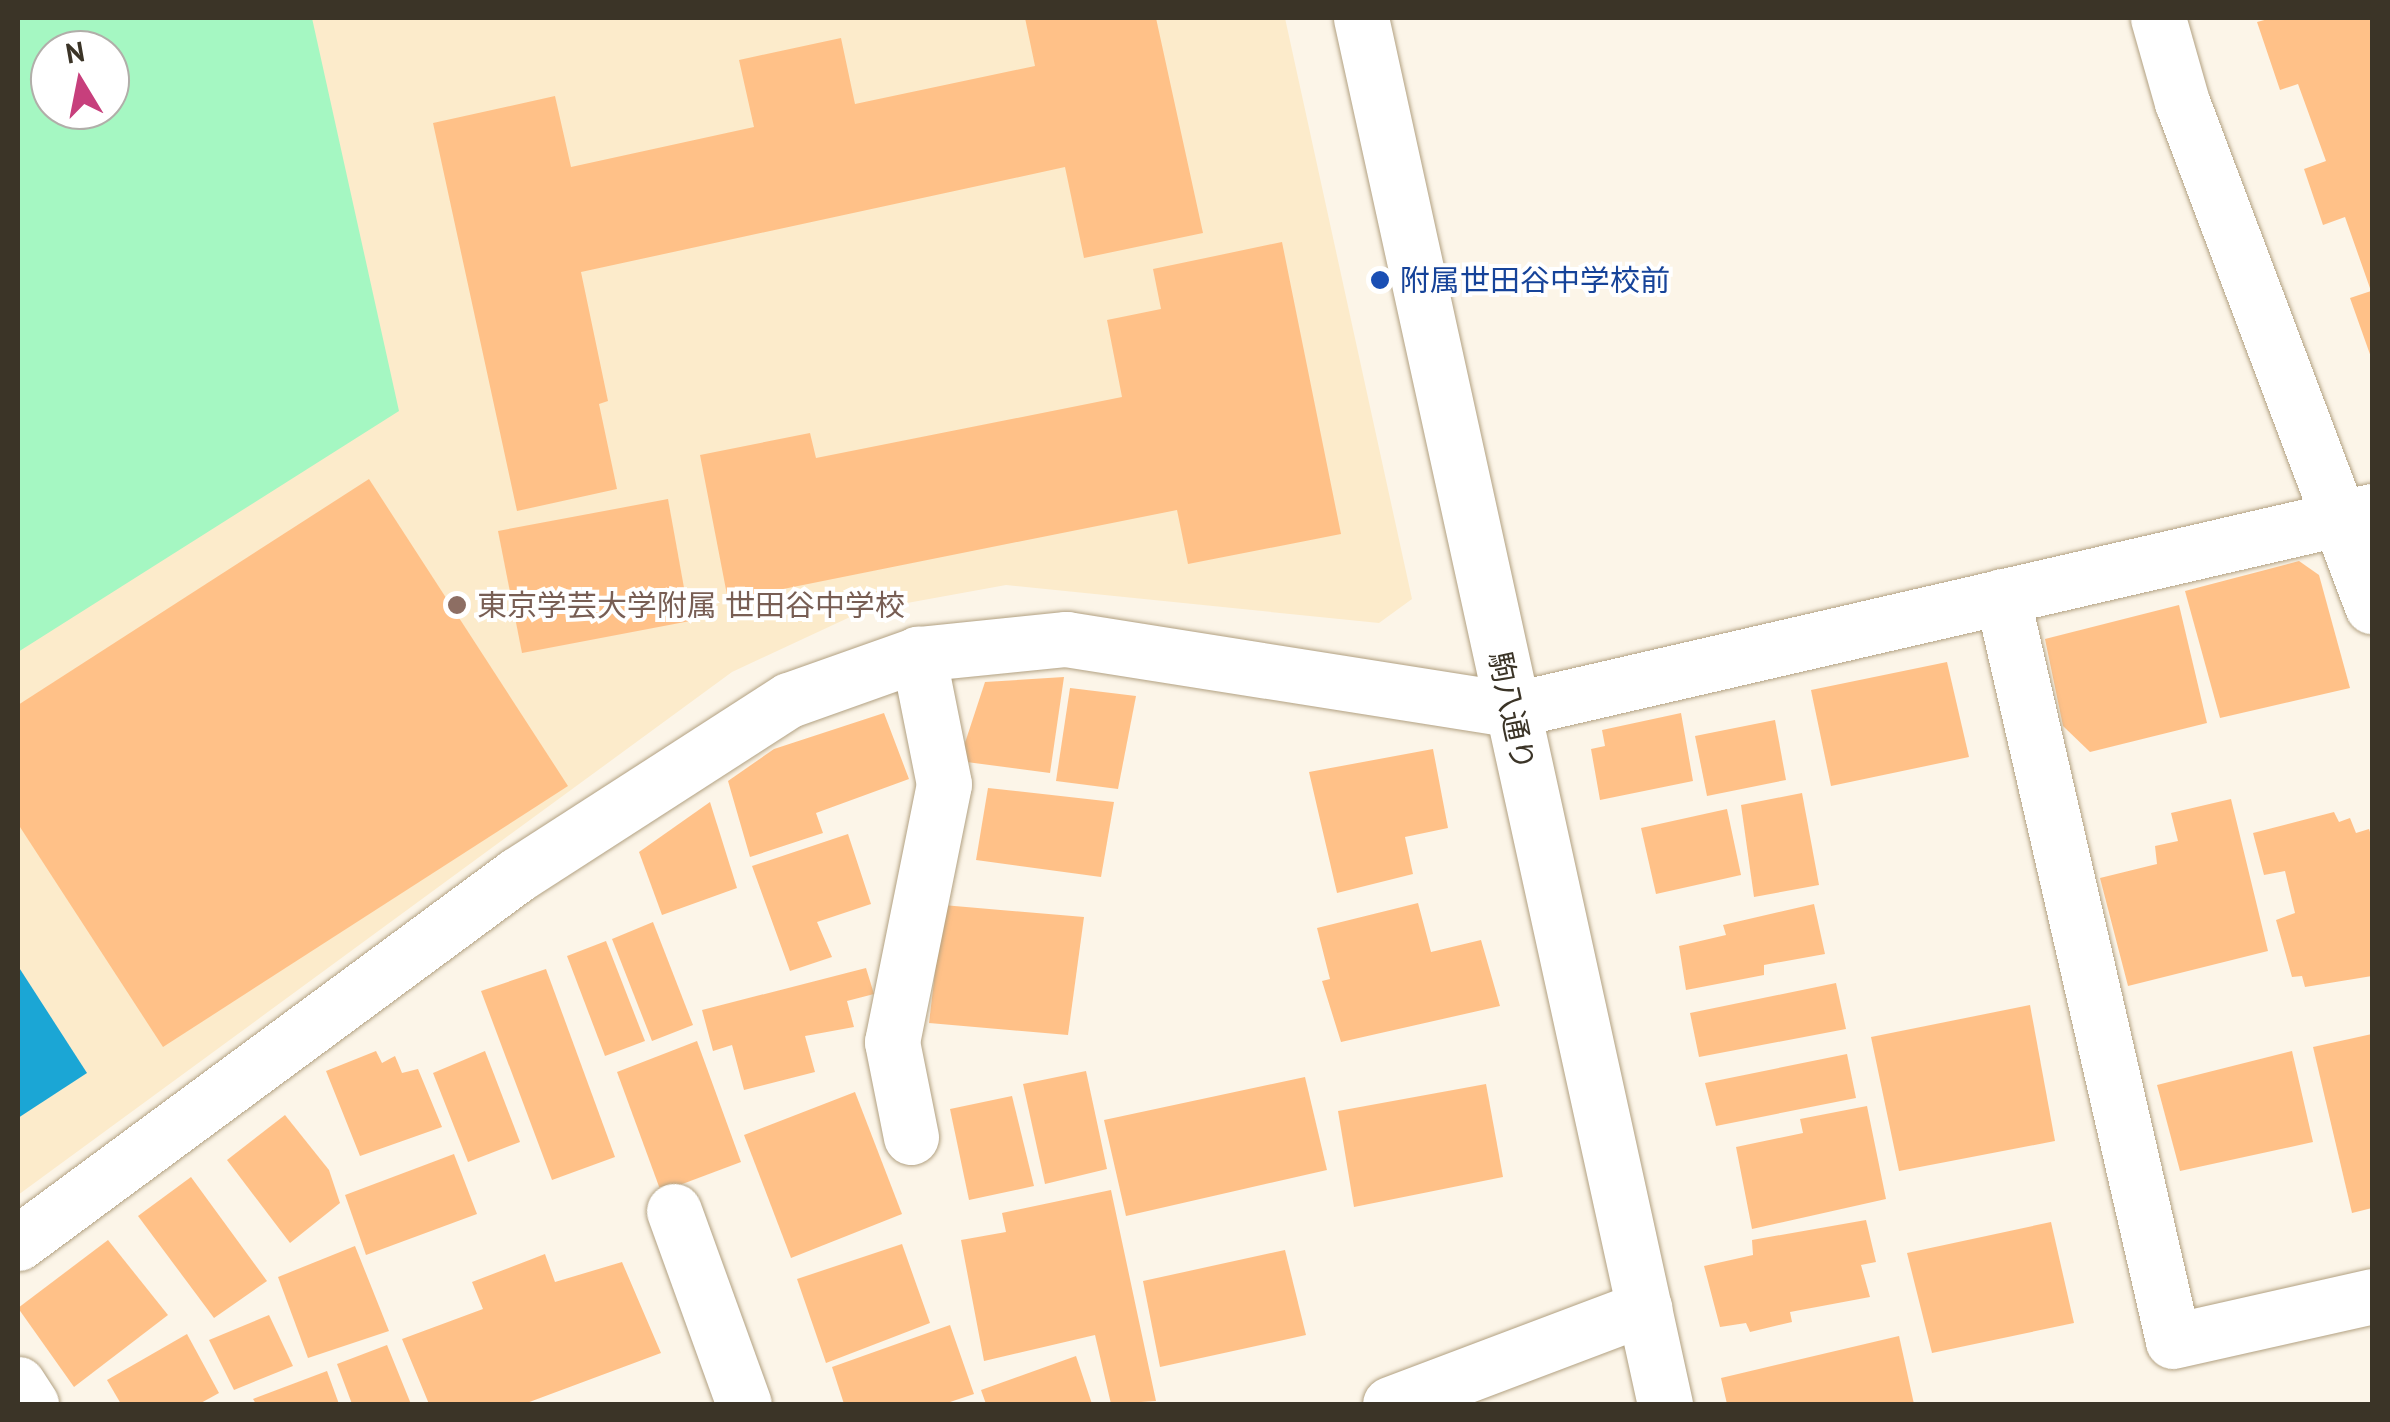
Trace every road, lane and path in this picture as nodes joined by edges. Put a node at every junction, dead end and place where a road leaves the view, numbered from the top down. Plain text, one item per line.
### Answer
1 (1361, 18) edge
2 (2158, 18) edge
3 (2358, 514) edge
4 (2002, 596) junction
5 (2372, 606) edge
6 (918, 654) junction
7 (1512, 710) junction
8 (911, 1137) dead end
9 (674, 1212) dead end
10 (18, 1243) edge
11 (2372, 1296) edge
12 (1644, 1308) junction
13 (18, 1384) edge
14 (31, 1404) edge
15 (744, 1404) edge
16 (1390, 1404) edge
17 (1665, 1404) edge

1 - 7 street, 駒八通り
2 - 3 street
3 - 4 street
3 - 5 street
4 - 7 street
4 - 11 street
6 - 7 street
6 - 8 street
6 - 10 street
7 - 12 street, 駒八通り
9 - 15 street
12 - 16 street
12 - 17 street, 駒八通り
13 - 14 street

